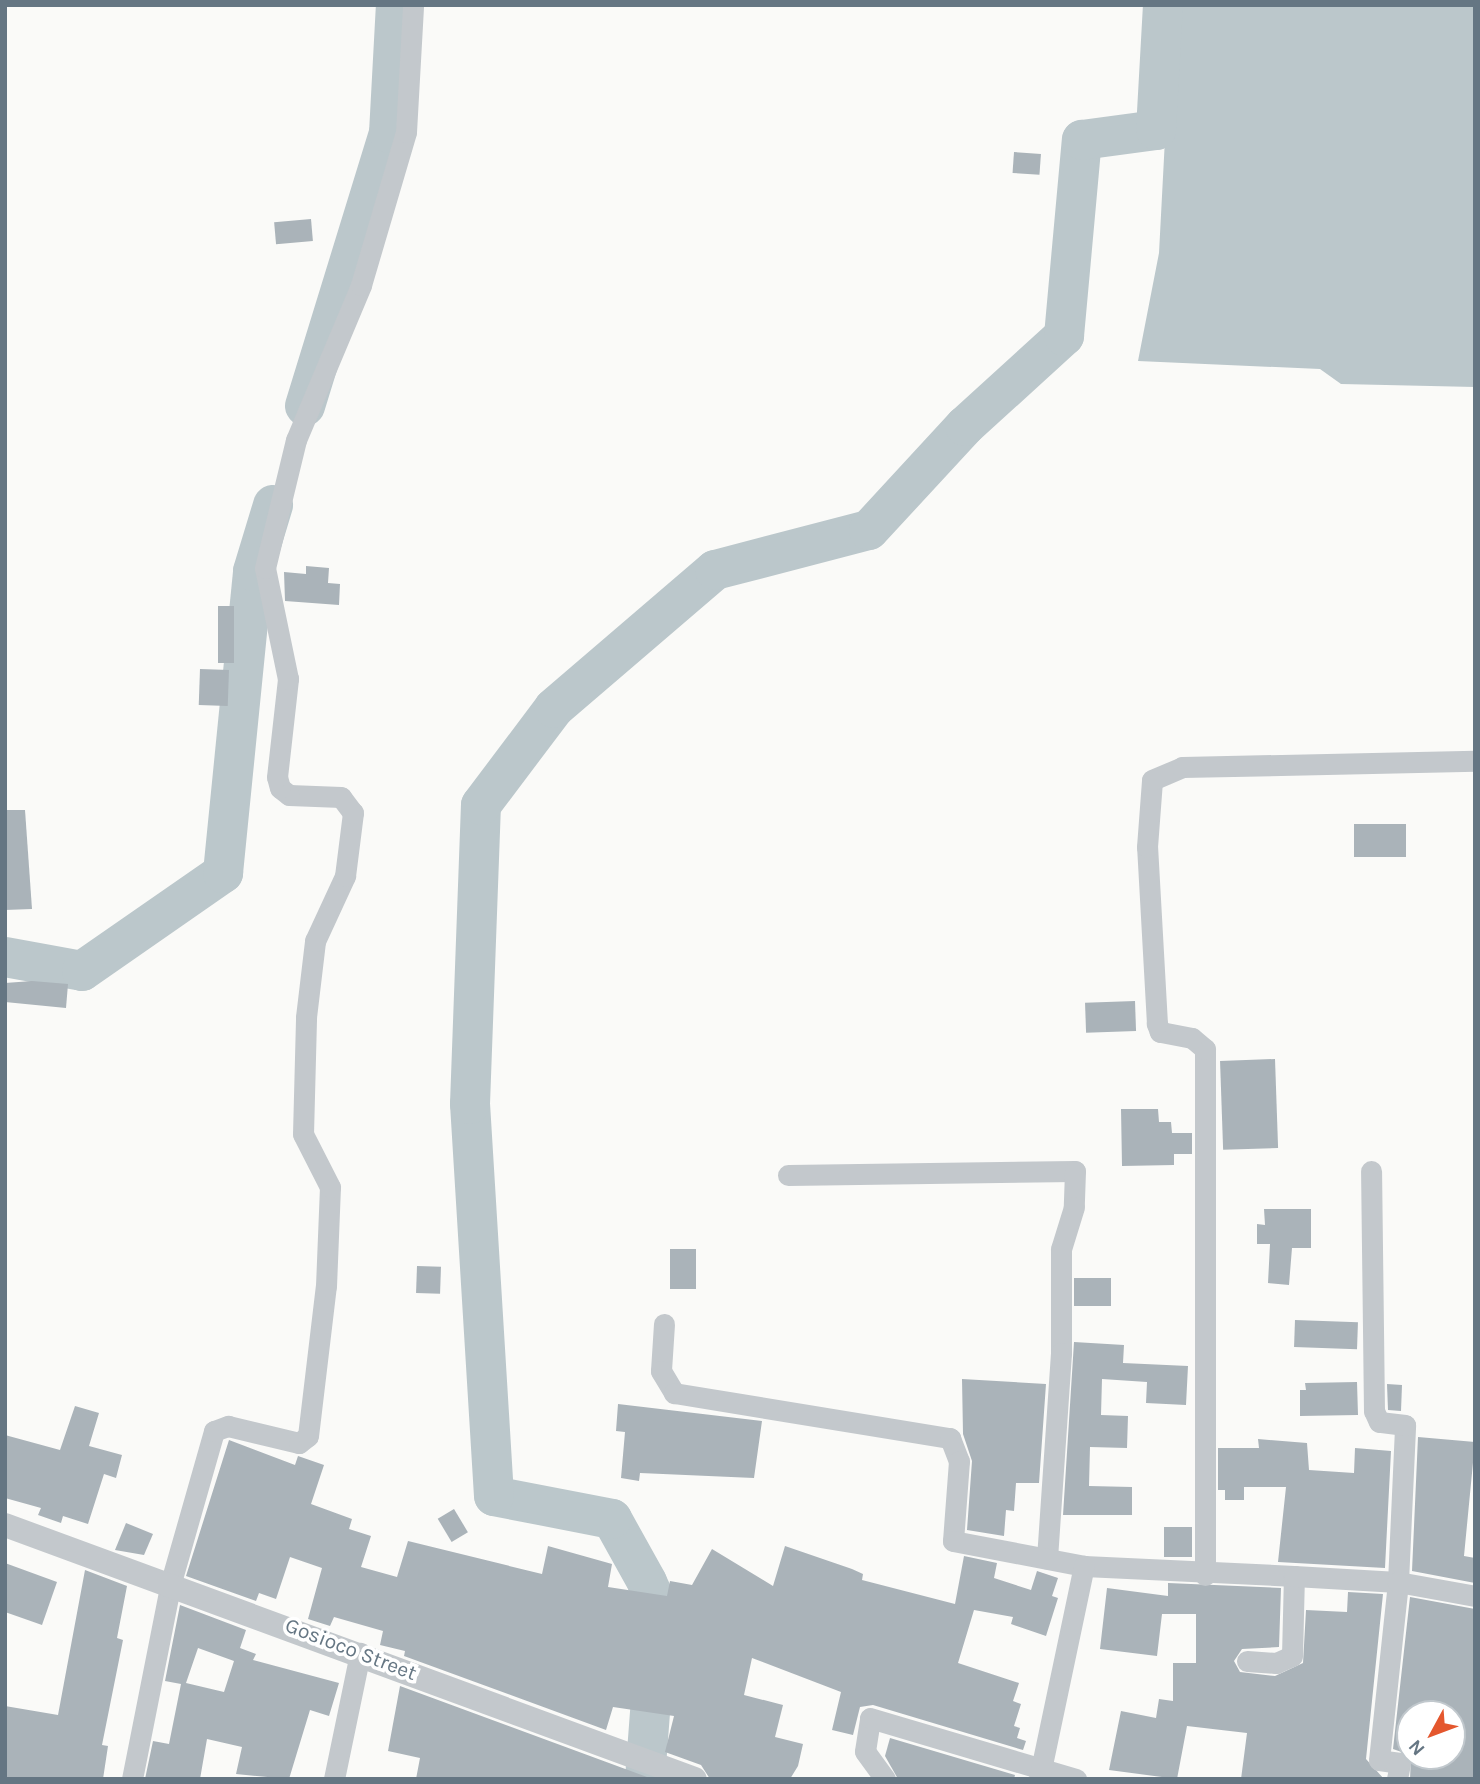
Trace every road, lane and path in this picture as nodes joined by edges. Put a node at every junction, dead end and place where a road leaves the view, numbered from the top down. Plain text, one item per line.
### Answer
1 (413, 5) edge
2 (1475, 761) edge
3 (1371, 1171) dead end
4 (788, 1175) dead end
5 (664, 1324) dead end
6 (5, 1525) edge
7 (1047, 1559) junction
8 (1084, 1566) junction
9 (1205, 1575) junction
10 (1294, 1576) junction
11 (171, 1582) junction
12 (1398, 1582) junction
13 (1475, 1596) edge
14 (360, 1653) junction
15 (1247, 1661) dead end
16 (651, 1766) edge
17 (1041, 1772) edge
18 (132, 1779) edge
19 (334, 1779) edge
20 (695, 1779) edge
21 (885, 1779) edge
22 (1076, 1779) edge
23 (1397, 1779) edge

1 - 11 street
2 - 9 street
3 - 12 street
4 - 7 street
5 - 7 street
6 - 11 street, Gosioco Street
7 - 8 street
8 - 9 street
8 - 17 street
9 - 10 street
10 - 12 street
10 - 15 street
11 - 14 street, Gosioco Street
11 - 18 street
12 - 13 street
12 - 23 street
14 - 16 street, Gosioco Street
14 - 19 street
16 - 20 street, Gosioco Street
17 - 21 street
17 - 22 street

